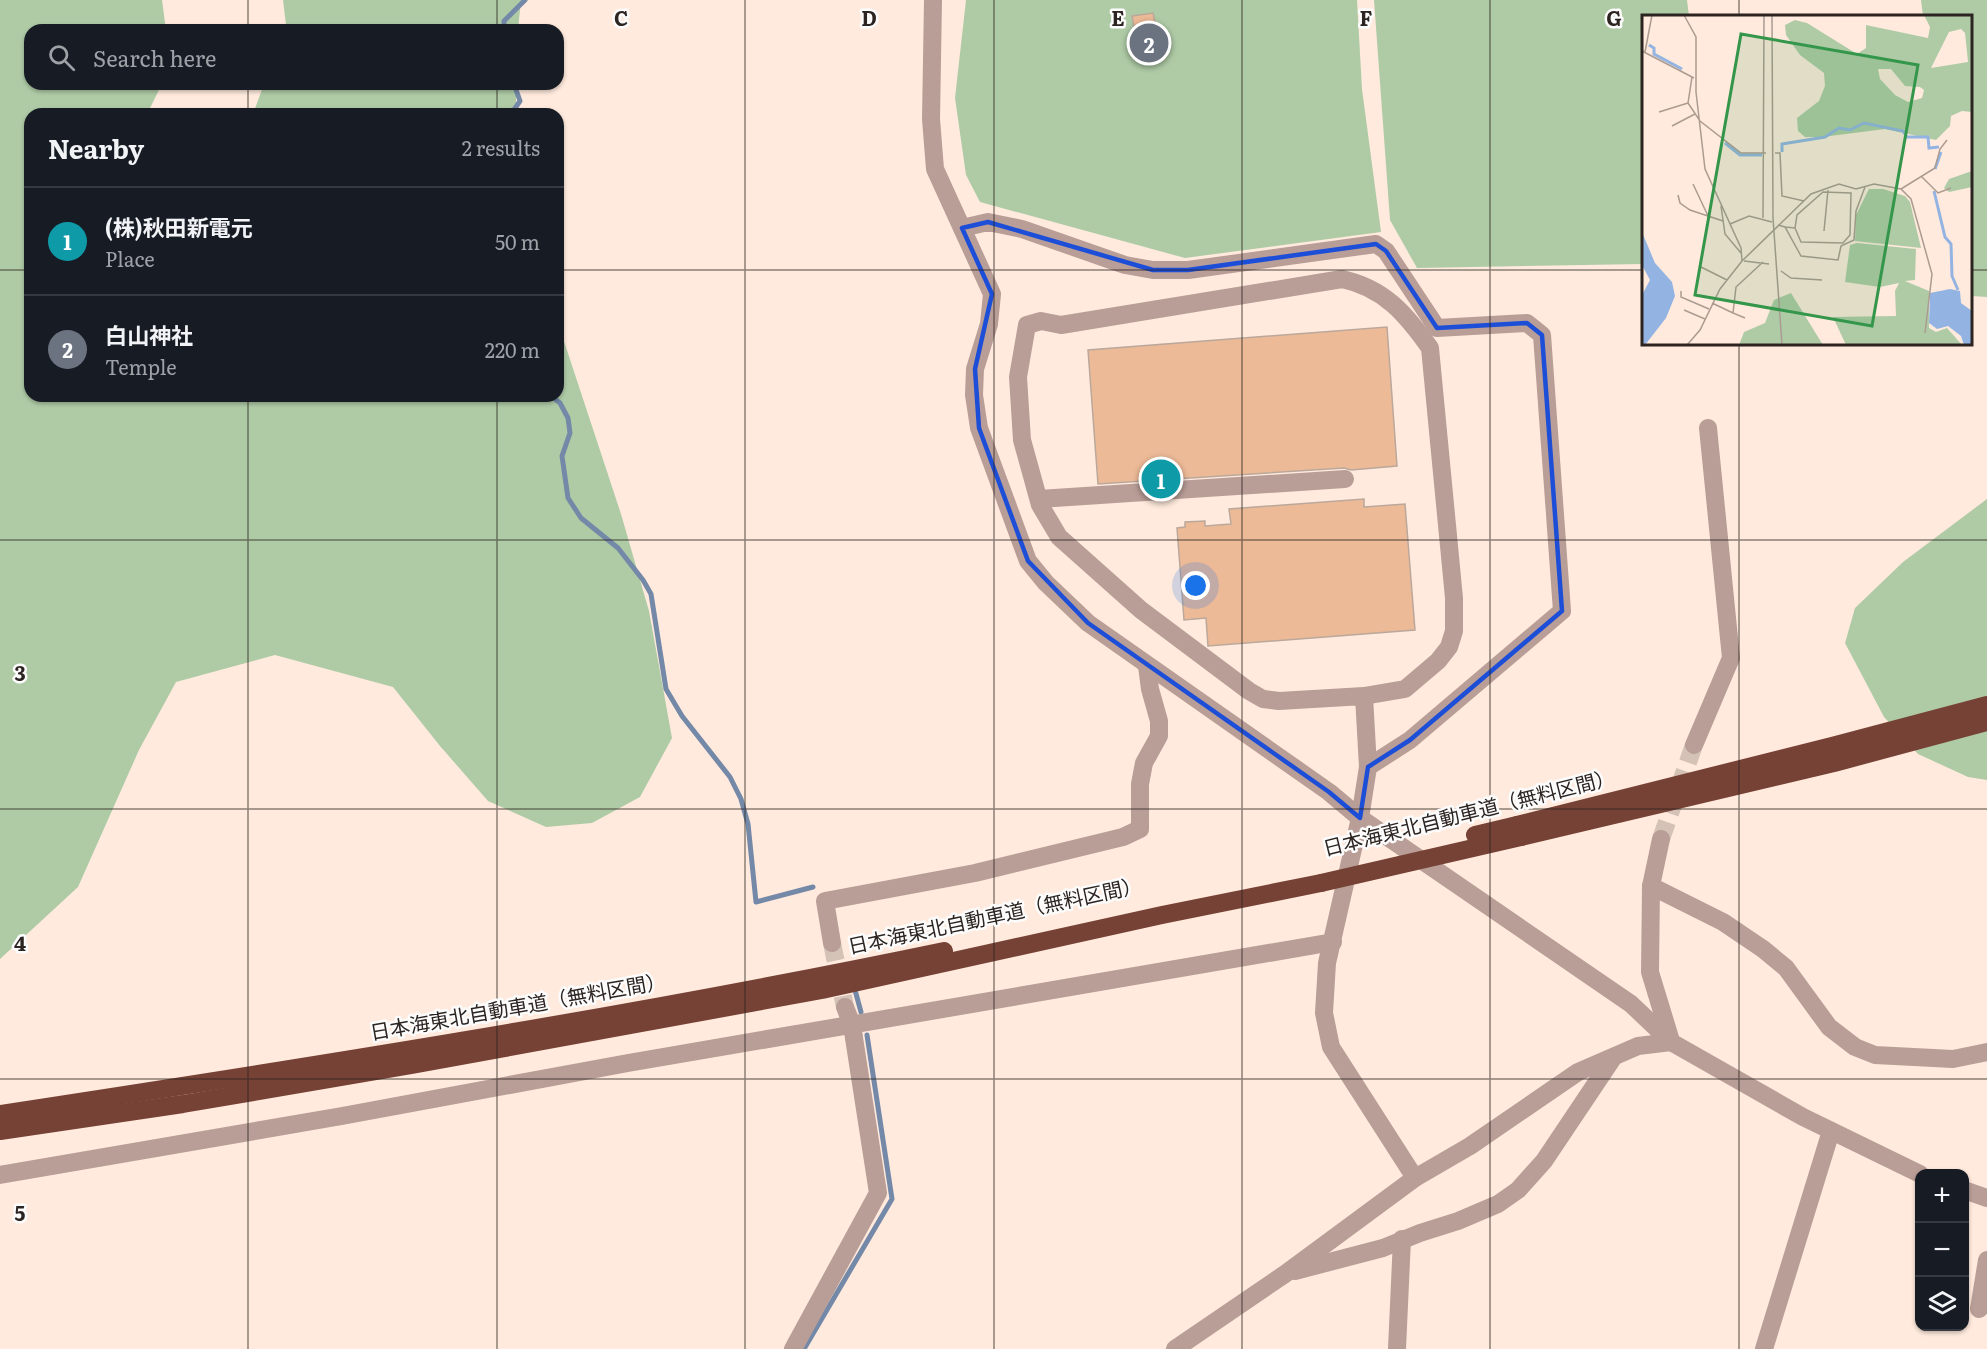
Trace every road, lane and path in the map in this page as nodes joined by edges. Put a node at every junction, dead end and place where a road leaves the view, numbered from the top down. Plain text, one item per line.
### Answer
1 (933, 0) edge
2 (962, 228) junction
3 (1708, 428) dead end
4 (1345, 479) dead end
5 (1039, 499) junction
6 (1147, 666) junction
7 (1365, 696) junction
8 (1987, 705) edge
9 (1987, 722) edge
10 (1694, 746) tunnel mouth
11 (1368, 767) junction
12 (1359, 818) junction
13 (1519, 831) junction
14 (1661, 839) tunnel mouth
15 (1320, 878) junction
16 (1651, 886) junction
17 (1332, 942) junction
18 (832, 943) tunnel mouth
19 (845, 1007) tunnel mouth
20 (852, 1025) junction
21 (1671, 1042) junction
22 (1987, 1052) edge
23 (1613, 1058) junction
24 (0, 1114) edge
25 (0, 1131) edge
26 (1831, 1131) junction
27 (1915, 1172) edge
28 (0, 1175) edge
29 (1415, 1178) junction
30 (1969, 1191) edge
31 (1987, 1198) edge
32 (1402, 1239) junction
33 (1987, 1260) edge
34 (1285, 1274) junction
35 (1979, 1309) dead end
36 (1395, 1347) edge
37 (793, 1349) edge
38 (1175, 1349) edge
39 (1764, 1349) edge

1 - 2 street
2 - 6 street
2 - 11 street
3 - 10 street
4 - 5 street
5 - 7 street
5 - 7 street
6 - 12 street
6 - 18 street
7 - 11 street
8 - 13 highway, 日本海東北自動車道（無料区間）
9 - 13 highway, 日本海東北自動車道（無料区間）
11 - 12 street
12 - 17 street
12 - 21 street
13 - 15 highway, 日本海東北自動車道（無料区間）, bridge
14 - 16 street
15 - 24 highway, 日本海東北自動車道（無料区間）
15 - 25 highway, 日本海東北自動車道（無料区間）
16 - 21 street
16 - 22 street
17 - 20 street
17 - 29 street
19 - 20 street
20 - 28 street
20 - 37 street
21 - 23 street
21 - 26 street
23 - 29 street
23 - 32 street
26 - 27 street
26 - 39 street
29 - 34 street
30 - 31 street
32 - 34 street
32 - 36 street
33 - 35 street
34 - 38 street

